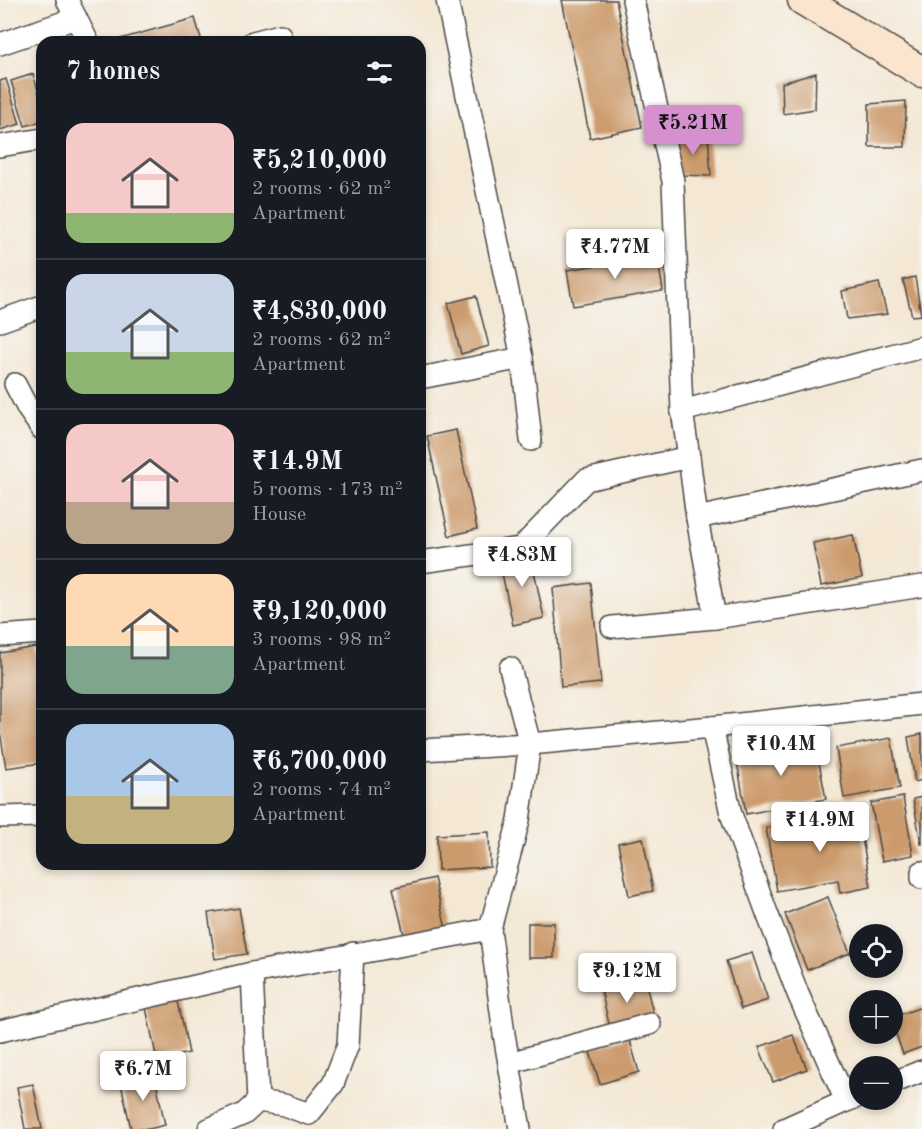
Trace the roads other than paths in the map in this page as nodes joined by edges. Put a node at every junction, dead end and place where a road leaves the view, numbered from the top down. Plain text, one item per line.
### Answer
1 (447, 0) edge
2 (633, 0) edge
3 (803, 0) edge
4 (836, 0) edge
5 (72, 9) edge
6 (280, 35) dead end
7 (85, 36) edge
8 (276, 36) edge
9 (0, 44) edge
10 (922, 52) edge
11 (922, 72) edge
12 (36, 139) edge
13 (0, 146) edge
14 (36, 308) edge
15 (0, 321) edge
16 (922, 347) edge
17 (522, 358) junction
18 (426, 377) edge
19 (15, 384) dead end
20 (682, 411) junction
21 (36, 420) edge
22 (531, 440) dead end
23 (689, 457) junction
24 (922, 470) edge
25 (697, 518) junction
26 (426, 561) edge
27 (922, 586) edge
28 (715, 618) junction
29 (612, 627) dead end
30 (36, 633) edge
31 (0, 636) edge
32 (510, 668) dead end
33 (922, 704) edge
34 (712, 727) junction
35 (530, 744) junction
36 (426, 750) edge
37 (36, 816) edge
38 (0, 817) edge
39 (922, 872) edge
40 (922, 878) edge
41 (490, 929) junction
42 (353, 953) junction
43 (252, 972) junction
44 (650, 1024) dead end
45 (0, 1031) edge
46 (509, 1063) junction
47 (922, 1071) edge
48 (903, 1079) edge
49 (849, 1091) edge
50 (258, 1101) junction
51 (849, 1101) edge
52 (303, 1121) edge
53 (208, 1129) edge
54 (520, 1129) edge
55 (784, 1129) edge

1 - 17 street
2 - 20 street
3 - 11 main road
4 - 10 main road
5 - 7 street
5 - 9 street
6 - 8 street
12 - 13 street
14 - 15 street
16 - 20 street
17 - 18 street
17 - 22 street
19 - 21 street
20 - 23 street
23 - 25 street
23 - 26 street
24 - 25 street
25 - 28 street
27 - 28 street
28 - 29 street
30 - 31 street
32 - 35 street
33 - 34 street
34 - 35 street
34 - 49 street
35 - 36 street
35 - 41 street
37 - 38 street
39 - 40 street
41 - 42 street
41 - 46 street
42 - 43 street
42 - 52 street
43 - 45 street
43 - 50 street
44 - 46 street
46 - 54 street
47 - 48 street
50 - 52 street
50 - 53 street
51 - 55 street

